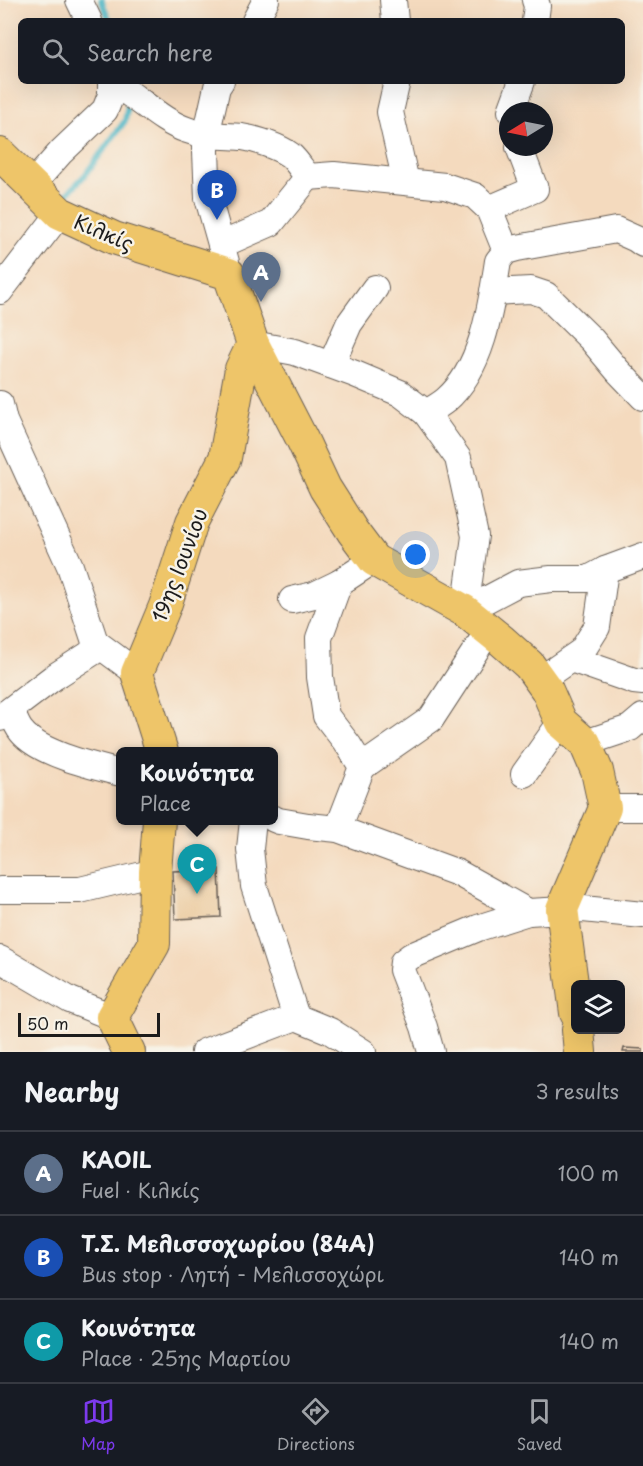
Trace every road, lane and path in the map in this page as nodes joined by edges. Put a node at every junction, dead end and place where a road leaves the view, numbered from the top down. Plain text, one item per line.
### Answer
1 (79, 0) edge
2 (266, 0) edge
3 (393, 0) edge
4 (535, 0) edge
5 (88, 18) edge
6 (257, 18) edge
7 (395, 18) edge
8 (535, 18) edge
9 (218, 84) edge
10 (396, 84) edge
11 (521, 84) edge
12 (120, 87) edge
13 (514, 102) edge
14 (206, 136) junction
15 (0, 154) edge
16 (522, 156) edge
17 (308, 177) junction
18 (406, 182) junction
19 (31, 186) junction
20 (489, 208) junction
21 (60, 213) junction
22 (643, 244) edge
23 (506, 251) junction
24 (225, 260) junction
25 (375, 288) dead end
26 (0, 291) edge
27 (493, 292) junction
28 (253, 344) junction
29 (331, 365) junction
30 (643, 397) edge
31 (0, 404) edge
32 (426, 413) junction
33 (643, 556) edge
34 (374, 560) junction
35 (605, 570) junction
36 (339, 583) junction
37 (292, 600) dead end
38 (477, 620) junction
39 (96, 642) junction
40 (571, 659) junction
41 (137, 673) junction
42 (540, 680) junction
43 (643, 682) edge
44 (5, 714) edge
45 (643, 717) edge
46 (561, 722) junction
47 (585, 743) junction
48 (160, 747) edge
49 (362, 767) junction
50 (116, 772) edge
51 (524, 774) dead end
52 (605, 808) junction
53 (643, 808) edge
54 (278, 821) edge
55 (252, 825) edge
56 (338, 829) junction
57 (158, 830) edge
58 (155, 872) junction
59 (0, 890) edge
60 (562, 909) junction
61 (528, 912) junction
62 (643, 915) edge
63 (0, 959) edge
64 (572, 980) edge
65 (112, 1017) junction
66 (296, 1017) junction
67 (578, 1034) edge
68 (129, 1052) edge
69 (204, 1052) edge
70 (363, 1052) edge
71 (432, 1052) edge
72 (580, 1052) edge

1 - 5 street
2 - 6 street
3 - 7 street
4 - 8 street
9 - 14 street
10 - 18 street
11 - 13 street
12 - 14 street
12 - 19 street
14 - 17 street
14 - 24 street
15 - 19 main road, Κιλκίς
16 - 20 street
17 - 18 street
17 - 24 street
18 - 20 street
19 - 21 main road, Κιλκίς
20 - 23 street
21 - 24 main road, Κιλκίς
21 - 26 street
22 - 23 street
23 - 27 street
24 - 28 main road
25 - 29 street
27 - 30 street
27 - 32 street
28 - 29 street
28 - 34 main road
28 - 41 main road, 19ης Ιουνίου
29 - 32 street
31 - 39 street
32 - 38 street
33 - 35 street
34 - 36 street
34 - 38 main road
35 - 38 street
35 - 40 street
36 - 37 street
36 - 49 street
38 - 42 main road
38 - 49 street
39 - 41 street
39 - 44 street
40 - 42 street
40 - 43 street
41 - 48 main road
42 - 46 main road
44 - 50 street
45 - 47 street
46 - 47 main road
46 - 51 street
47 - 52 main road
49 - 56 street
52 - 53 street
52 - 60 main road
54 - 56 street
55 - 66 street
56 - 61 street
57 - 58 main road
58 - 59 street
58 - 65 main road
60 - 61 street
60 - 62 street
60 - 64 main road
61 - 71 street
63 - 65 street
65 - 68 main road
66 - 69 street
66 - 70 street
67 - 72 main road

